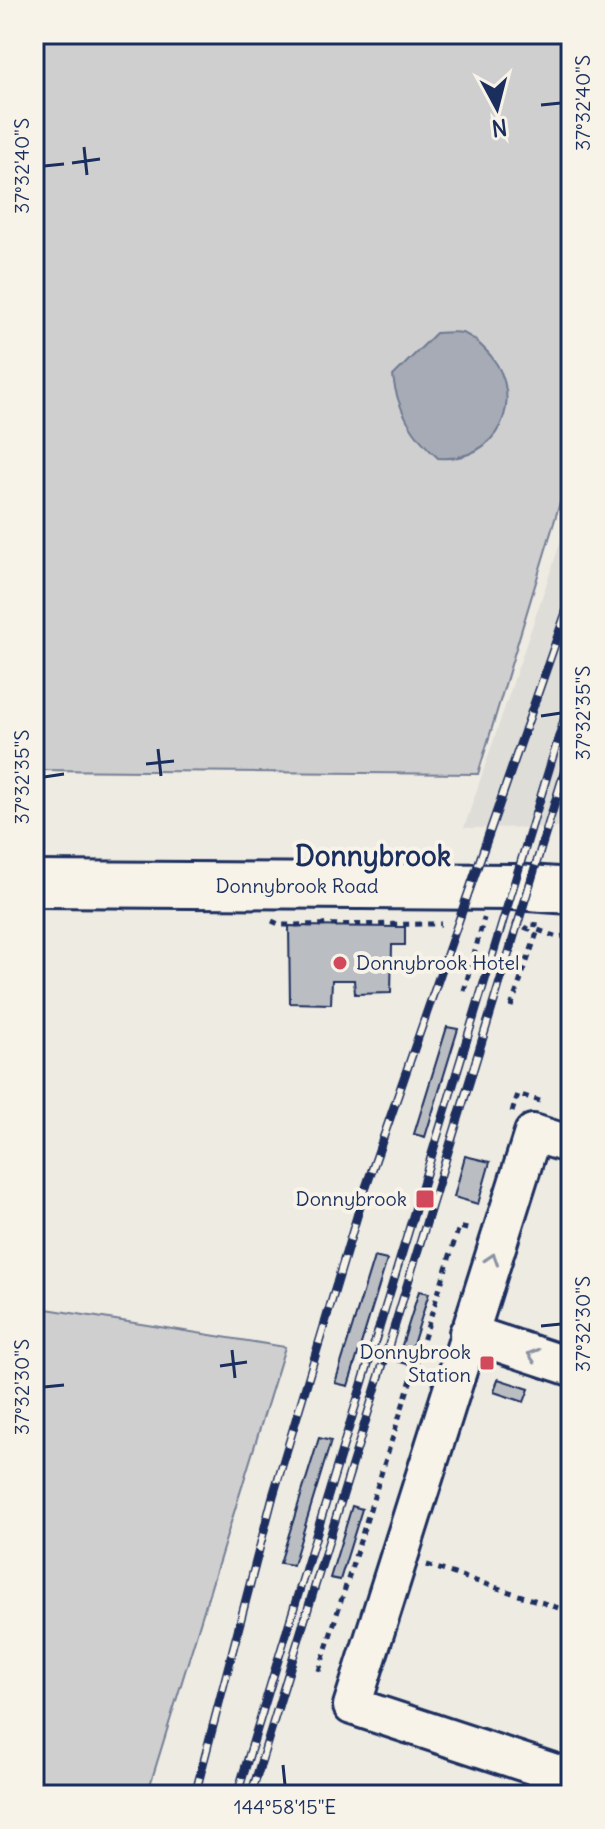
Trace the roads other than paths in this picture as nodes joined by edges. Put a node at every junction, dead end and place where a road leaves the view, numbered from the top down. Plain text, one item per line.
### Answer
1 (34, 884) edge
2 (567, 890) edge
3 (571, 1145) edge
4 (468, 1333) junction
5 (571, 1367) edge
6 (571, 1778) edge

1 - 2 main road, Donnybrook Road
4 -> 3 lane
5 -> 4 lane
4 - 6 lane

